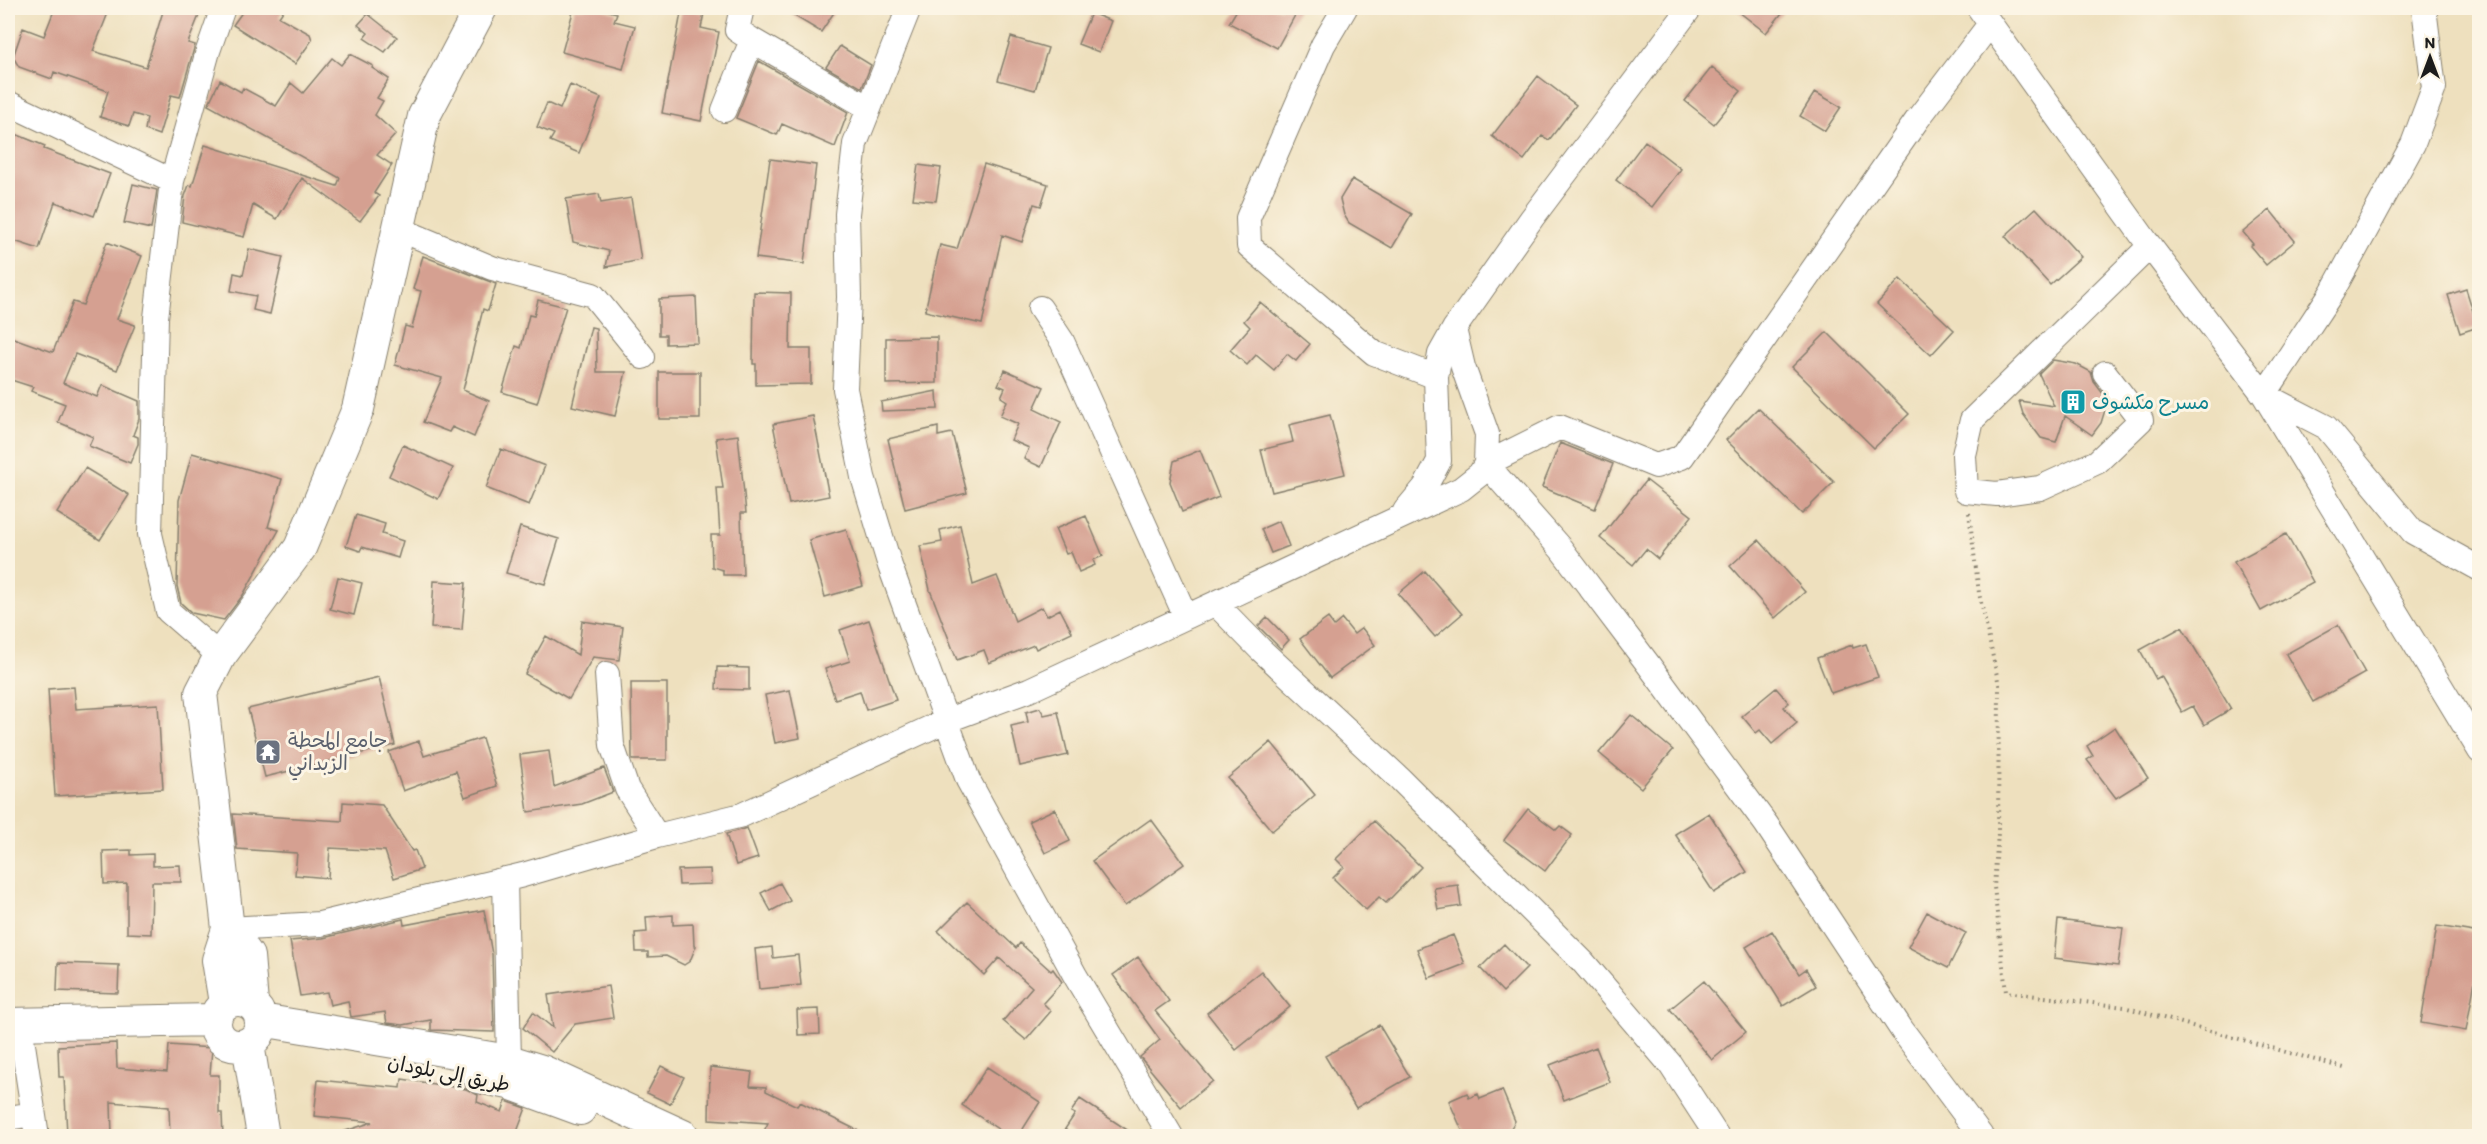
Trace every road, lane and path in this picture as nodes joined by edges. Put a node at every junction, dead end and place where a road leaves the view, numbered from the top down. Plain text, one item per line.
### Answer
1 (223, 8) edge
2 (481, 8) edge
3 (742, 8) edge
4 (909, 8) edge
5 (1345, 8) edge
6 (1690, 8) edge
7 (2424, 8) edge
8 (1985, 16) edge
9 (752, 40) junction
10 (8, 103) edge
11 (869, 108) junction
12 (724, 110) dead end
13 (172, 181) junction
14 (399, 228) junction
15 (2150, 246) junction
16 (1040, 308) dead end
17 (1454, 329) junction
18 (643, 357) dead end
19 (2105, 373) dead end
20 (1436, 377) junction
21 (2264, 395) junction
22 (1485, 464) junction
23 (1966, 491) junction
24 (1401, 515) junction
25 (2480, 569) edge
26 (1216, 604) junction
27 (1186, 617) junction
28 (220, 656) junction
29 (607, 674) dead end
30 (945, 721) junction
31 (2480, 751) edge
32 (657, 836) junction
33 (505, 879) junction
34 (228, 929) junction
35 (14, 1025) edge
36 (241, 1025) junction
37 (509, 1061) junction
38 (2344, 1068) dead end
39 (8, 1118) edge
40 (35, 1125) edge
41 (246, 1137) edge
42 (263, 1137) edge
43 (633, 1137) edge
44 (683, 1137) edge
45 (1171, 1137) edge
46 (1717, 1137) edge
47 (1981, 1137) edge

1 - 13 street
2 - 14 main road
3 - 9 street
4 - 11 street
5 - 20 street
6 - 17 street
7 - 21 street
8 - 15 street
8 - 22 street
9 - 11 street
9 - 12 street
10 - 13 street
11 - 30 street
13 - 28 street
14 - 18 street
14 - 28 main road
15 - 21 street
15 - 23 street
16 - 27 street
17 - 20 street
17 - 22 street
19 - 23 street
20 - 24 street
21 - 25 street
21 - 31 street
22 - 24 street
22 - 47 street
23 - 38 path
24 - 26 street
26 - 27 street
26 - 46 street
27 - 30 street
28 - 34 main road
29 - 32 street
30 - 32 street
30 - 45 street
32 - 33 street
33 - 34 street
33 - 37 street
34 - 36 main road
35 - 36 main road
35 - 40 street
36 - 37 main road
36 - 41 main road
36 - 42 main road
36 - 43 main road, طريق إلى بلودان
37 - 44 main road
39 - 40 street

